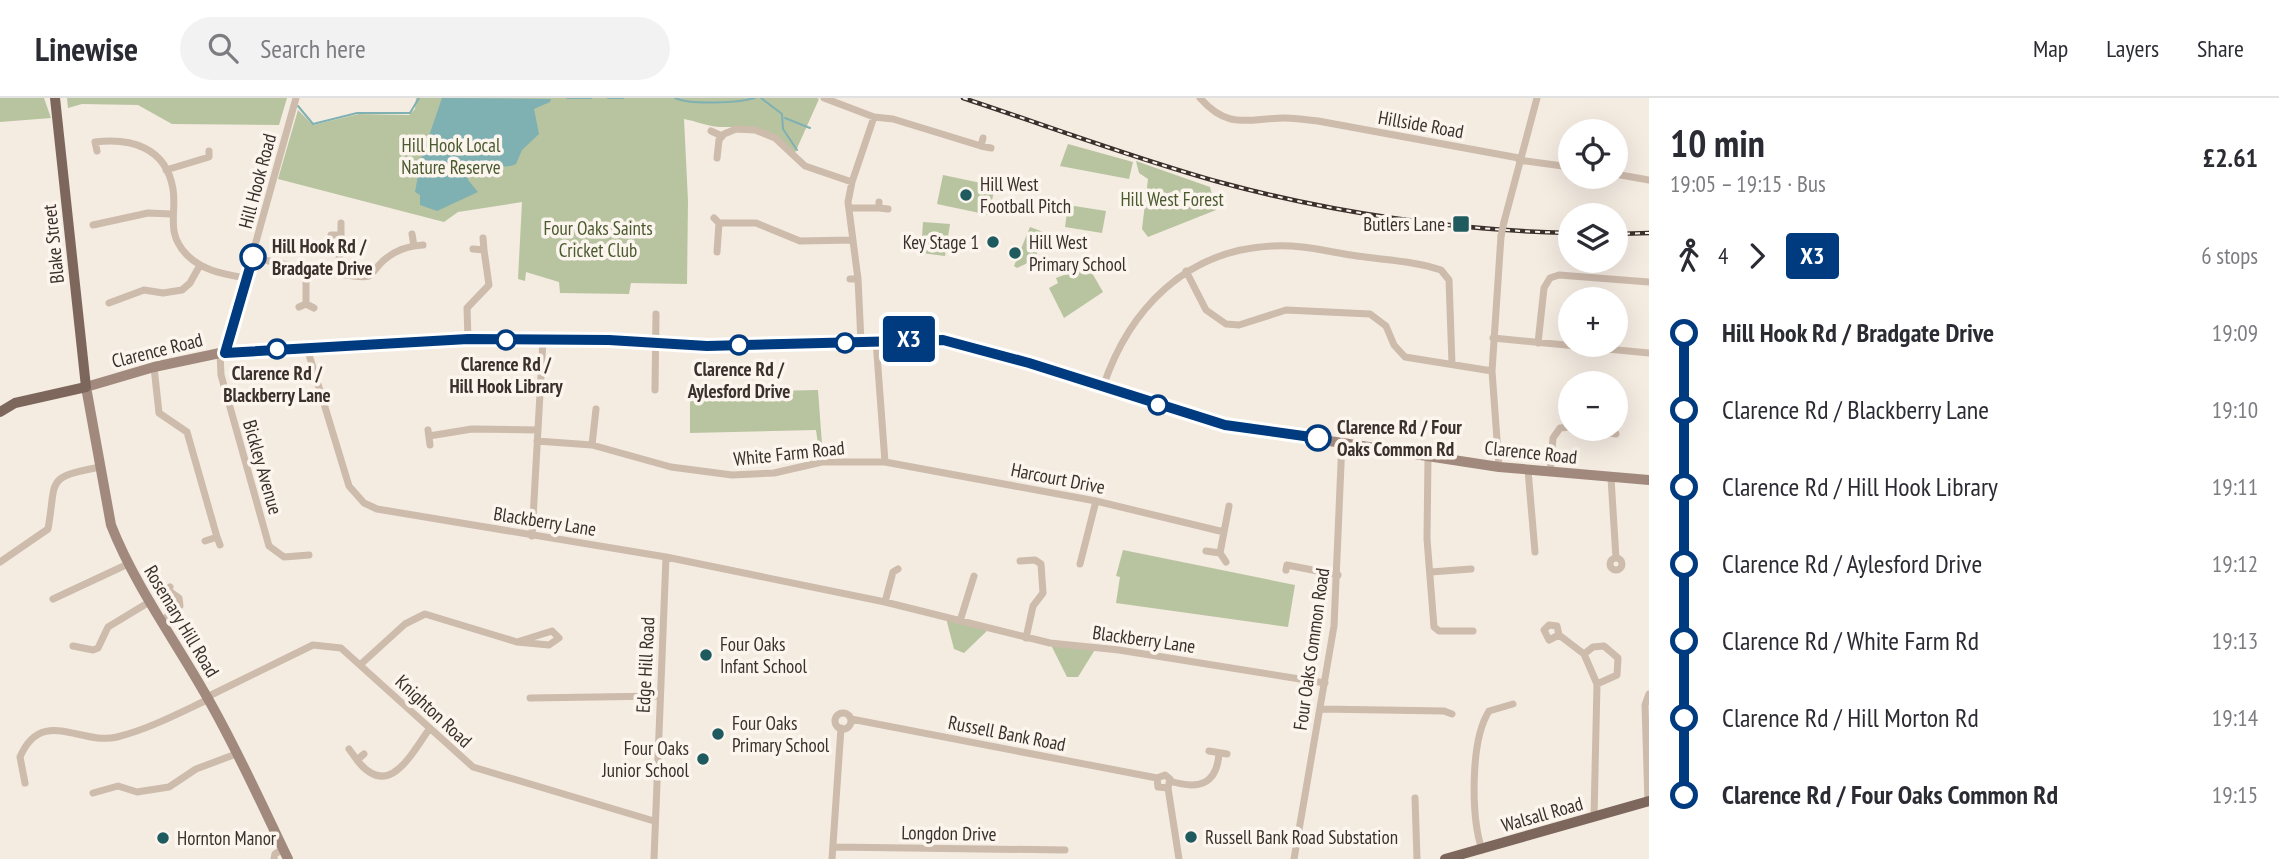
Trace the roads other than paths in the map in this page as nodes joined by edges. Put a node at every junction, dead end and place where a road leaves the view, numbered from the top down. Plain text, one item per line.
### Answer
1 (55, 98) edge
2 (296, 98) edge
3 (824, 98) edge
4 (1200, 98) edge
5 (1536, 98) edge
6 (874, 117) junction
7 (711, 131) dead end
8 (722, 136) junction
9 (84, 142) dead end
10 (991, 148) dead end
11 (210, 157) dead end
12 (717, 158) dead end
13 (1519, 159) junction
14 (1558, 165) edge
15 (166, 170) junction
16 (1628, 176) edge
17 (1649, 180) edge
18 (852, 182) junction
19 (882, 206) dead end
20 (850, 208) junction
21 (105, 212) dead end
22 (171, 214) junction
23 (107, 222) junction
24 (341, 223) dead end
25 (93, 225) dead end
26 (341, 234) junction
27 (412, 234) dead end
28 (331, 235) dead end
29 (483, 238) dead end
30 (852, 240) junction
31 (473, 249) dead end
32 (484, 250) junction
33 (718, 252) dead end
34 (253, 257) junction
35 (200, 265) junction
36 (306, 269) junction
37 (1186, 271) junction
38 (338, 272) junction
39 (246, 278) junction
40 (1649, 282) edge
41 (110, 303) dead end
42 (314, 309) dead end
43 (656, 313) dead end
44 (1493, 338) junction
45 (468, 339) junction
46 (543, 340) junction
47 (876, 341) junction
48 (861, 342) junction
49 (1538, 343) junction
50 (656, 345) junction
51 (307, 348) junction
52 (223, 353) junction
53 (1649, 353) edge
54 (1452, 364) junction
55 (154, 367) junction
56 (1492, 371) junction
57 (86, 387) junction
58 (1103, 387) junction
59 (655, 390) dead end
60 (596, 409) dead end
61 (0, 412) edge
62 (538, 430) junction
63 (1558, 431) edge
64 (537, 441) junction
65 (1342, 441) junction
66 (592, 445) junction
67 (430, 446) dead end
68 (1428, 457) junction
69 (885, 462) junction
70 (100, 467) junction
71 (1499, 467) junction
72 (1528, 470) junction
73 (1550, 472) junction
74 (1611, 478) junction
75 (1649, 480) edge
76 (1096, 500) junction
77 (1229, 506) dead end
78 (1223, 533) junction
79 (532, 536) junction
80 (205, 541) dead end
81 (1206, 551) dead end
82 (1535, 552) dead end
83 (1220, 553) junction
84 (311, 554) dead end
85 (666, 557) junction
86 (1616, 558) dead end
87 (1020, 561) dead end
88 (0, 562) edge
89 (1226, 562) dead end
90 (128, 564) junction
91 (1080, 564) dead end
92 (1287, 565) dead end
93 (898, 569) dead end
94 (1471, 569) dead end
95 (1431, 572) junction
96 (1338, 575) junction
97 (974, 576) dead end
98 (170, 587) dead end
99 (53, 599) dead end
100 (151, 601) junction
101 (885, 602) junction
102 (162, 621) junction
103 (960, 621) junction
104 (1473, 631) dead end
105 (1559, 635) dead end
106 (1027, 638) junction
107 (517, 642) junction
108 (72, 646) dead end
109 (1584, 654) junction
110 (361, 664) junction
111 (1325, 683) junction
112 (1597, 684) junction
113 (1649, 694) edge
114 (660, 696) junction
115 (208, 698) junction
116 (530, 698) dead end
117 (1513, 704) dead end
118 (1320, 709) junction
119 (1452, 714) dead end
120 (851, 719) junction
121 (430, 728) junction
122 (841, 728) junction
123 (349, 749) dead end
124 (1209, 751) dead end
125 (236, 754) junction
126 (26, 779) dead end
127 (1169, 785) junction
128 (93, 793) dead end
129 (1415, 798) dead end
130 (1648, 798) edge
131 (1594, 817) junction
132 (654, 821) junction
133 (833, 847) junction
134 (1065, 850) dead end
135 (1482, 850) junction
136 (285, 854) edge
137 (274, 859) edge
138 (654, 859) edge
139 (832, 859) edge
140 (1179, 859) edge
141 (1294, 859) edge
142 (1417, 859) edge
143 (1445, 859) edge

1 - 57 main road, Blake Street
2 - 34 street, Hill Hook Road
3 - 6 street
4 - 13 street, Hillside Road
5 - 13 street
6 - 10 street
6 - 18 street
7 - 8 street
8 - 12 street
8 - 18 street
9 - 15 street
11 - 15 street
13 - 14 street, Hillside Road
13 - 44 street, bridge
15 - 22 street
16 - 17 street
18 - 20 street
19 - 20 street
20 - 30 street
21 - 23 street
22 - 23 street
22 - 35 street
23 - 25 street
24 - 26 street
26 - 28 street
26 - 38 street
27 - 38 street
29 - 32 street
30 - 33 street
30 - 48 street
31 - 32 street
32 - 45 street
34 - 36 street
34 - 39 street, Hill Hook Road
35 - 39 street
35 - 41 street
36 - 38 street
36 - 42 street
37 - 54 street
37 - 54 street
37 - 58 street
39 - 52 street, Hill Hook Road
40 - 49 street
43 - 50 street
44 - 49 street
44 - 56 street
45 - 46 street, Clarence Road
45 - 51 street, Clarence Road
46 - 50 street, Clarence Road
46 - 62 street
47 - 48 street, Clarence Road
47 - 58 street, Clarence Road
47 - 69 street
48 - 50 street, Clarence Road
49 - 53 street
50 - 59 street
51 - 52 street, Clarence Road
51 - 79 street, Blackberry Lane
52 - 55 street, Clarence Road
52 - 84 street, Bickley Avenue
54 - 56 street
55 - 57 street, Clarence Road
55 - 80 street
56 - 71 street
57 - 61 main road
57 - 70 street, Rosemary Hill Road
58 - 65 street, Clarence Road
60 - 66 street
62 - 64 street
62 - 67 street
63 - 73 street
64 - 66 street, White Farm Road
64 - 79 street
65 - 68 street, Clarence Road
65 - 96 street, Four Oaks Common Road
66 - 69 street, White Farm Road
68 - 71 street, Clarence Road
68 - 95 street
69 - 76 street, Harcourt Drive
70 - 88 street
70 - 90 street, Rosemary Hill Road
71 - 72 street, Clarence Road
72 - 73 street, Clarence Road
72 - 82 street
73 - 74 street, Clarence Road
74 - 75 street, Clarence Road
74 - 86 street
76 - 78 street, Harcourt Drive
76 - 91 street
77 - 78 street
78 - 83 street
79 - 85 street, Blackberry Lane
81 - 83 street
83 - 89 street
85 - 101 street, Blackberry Lane
85 - 114 street, Edge Hill Road
87 - 106 street
90 - 99 street
90 - 100 street, Rosemary Hill Road
92 - 96 street
93 - 101 street
94 - 95 street
95 - 104 street
96 - 111 street, Four Oaks Common Road
97 - 103 street
98 - 102 street
100 - 102 street, Rosemary Hill Road
100 - 108 street
101 - 103 street, Blackberry Lane
102 - 115 street, Rosemary Hill Road
103 - 106 street, Blackberry Lane
105 - 109 street
106 - 111 street, Blackberry Lane
107 - 107 street
107 - 110 street
109 - 112 street
109 - 112 street
110 - 115 street, Knighton Road
110 - 121 street, Knighton Road
111 - 118 street, Four Oaks Common Road
112 - 131 street
113 - 130 street
114 - 116 street
114 - 132 street, Edge Hill Road
115 - 125 street, Rosemary Hill Road
115 - 126 street, Knighton Road
117 - 135 street
118 - 119 street
118 - 141 street, Four Oaks Common Road
120 - 122 street
120 - 122 street
120 - 127 street, Russell Bank Road
121 - 123 street
121 - 132 street, Knighton Road
122 - 133 street
124 - 127 street
125 - 128 street
125 - 136 street, Rosemary Hill Road
127 - 140 street
129 - 142 street
130 - 131 main road, Walsall Road
131 - 135 main road, Walsall Road
132 - 138 street, Edge Hill Road
133 - 134 street, Longdon Drive
133 - 139 street
135 - 143 main road, Walsall Road
136 - 137 street

